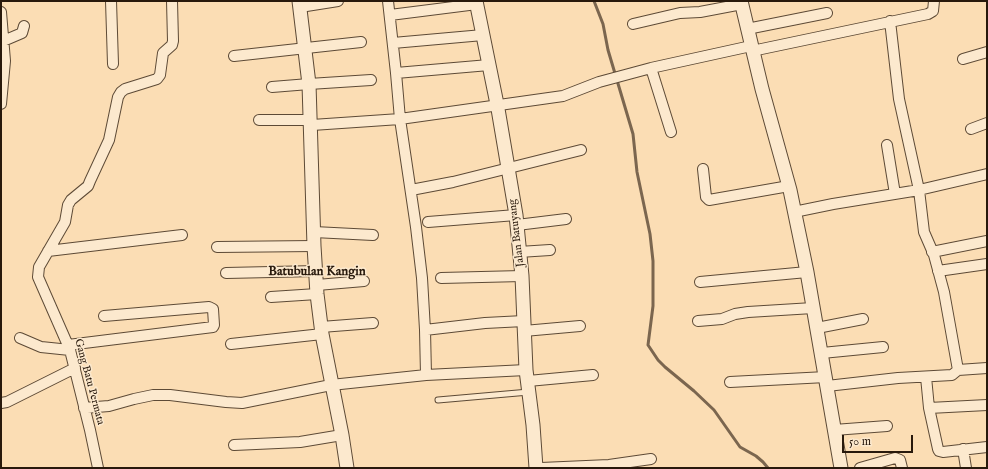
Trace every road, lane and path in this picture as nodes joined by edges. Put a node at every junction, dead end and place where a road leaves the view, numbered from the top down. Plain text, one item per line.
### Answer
1 (111, 1) edge
2 (172, 1) edge
3 (338, 1) edge
4 (388, 1) edge
5 (934, 1) edge
6 (476, 2) edge
7 (741, 2) edge
8 (299, 4) edge
9 (1, 12) edge
10 (827, 13) dead end
11 (390, 15) junction
12 (890, 22) junction
13 (634, 24) dead end
14 (24, 26) dead end
15 (747, 29) junction
16 (483, 35) junction
17 (2, 41) edge
18 (361, 42) dead end
19 (393, 43) junction
20 (305, 48) junction
21 (751, 48) junction
22 (987, 52) edge
23 (234, 56) dead end
24 (964, 59) dead end
25 (113, 64) dead end
26 (489, 65) junction
27 (651, 68) junction
28 (396, 73) junction
29 (371, 80) dead end
30 (310, 84) junction
31 (272, 87) dead end
32 (1, 104) edge
33 (498, 105) junction
34 (400, 119) junction
35 (259, 120) dead end
36 (311, 123) junction
37 (987, 123) edge
38 (971, 129) dead end
39 (671, 132) dead end
40 (887, 145) dead end
41 (581, 150) dead end
42 (508, 169) junction
43 (703, 169) dead end
44 (987, 174) edge
45 (789, 186) junction
46 (411, 190) junction
47 (919, 190) junction
48 (895, 194) junction
49 (794, 212) junction
50 (566, 219) dead end
51 (516, 220) junction
52 (428, 222) dead end
53 (314, 232) junction
54 (182, 235) dead end
55 (374, 235) dead end
56 (987, 241) edge
57 (314, 246) junction
58 (217, 247) dead end
59 (550, 250) dead end
60 (48, 251) junction
61 (519, 252) junction
62 (932, 252) junction
63 (987, 264) edge
64 (317, 270) junction
65 (938, 271) junction
66 (807, 272) junction
67 (226, 273) dead end
68 (522, 276) junction
69 (441, 278) dead end
70 (364, 281) dead end
71 (700, 282) dead end
72 (317, 289) junction
73 (270, 297) dead end
74 (813, 308) junction
75 (104, 316) dead end
76 (863, 319) dead end
77 (698, 321) dead end
78 (373, 323) dead end
79 (524, 326) junction
80 (580, 326) dead end
81 (817, 328) junction
82 (322, 330) junction
83 (425, 330) junction
84 (20, 338) dead end
85 (231, 344) dead end
86 (69, 347) junction
87 (883, 347) dead end
88 (822, 353) junction
89 (74, 368) junction
90 (987, 368) edge
91 (958, 370) junction
92 (426, 375) junction
93 (593, 375) dead end
94 (926, 377) junction
95 (527, 381) junction
96 (730, 382) dead end
97 (826, 382) junction
98 (331, 385) junction
99 (438, 400) dead end
100 (1, 403) edge
101 (987, 405) edge
102 (84, 408) junction
103 (929, 408) junction
104 (887, 426) dead end
105 (834, 430) junction
106 (342, 436) junction
107 (234, 444) dead end
108 (987, 447) edge
109 (964, 449) junction
110 (651, 459) dead end
111 (609, 466) edge
112 (98, 468) edge
113 (347, 468) edge
114 (536, 468) edge
115 (541, 468) edge
116 (841, 468) edge
117 (860, 468) edge
118 (902, 468) edge
119 (966, 468) edge

1 - 25 street
2 - 60 street, Gang Batu Permata
3 - 8 street
4 - 11 street
5 - 12 street
6 - 11 street
6 - 16 street, Jalan Batuyang
7 - 13 street
7 - 15 street
8 - 20 street
9 - 17 street
10 - 15 street
11 - 19 street
12 - 21 street
12 - 47 street
14 - 17 street
15 - 21 street
16 - 19 street
16 - 26 street, Jalan Batuyang
17 - 32 street
18 - 20 street
19 - 28 street
20 - 23 street
20 - 30 street
21 - 27 street
21 - 45 street
22 - 24 street
26 - 28 street
26 - 33 street, Jalan Batuyang
27 - 33 street
27 - 39 street
28 - 34 street
29 - 30 street
30 - 31 street
30 - 36 street
33 - 34 street
33 - 42 street, Jalan Batuyang
34 - 36 street
34 - 46 street
35 - 36 street
36 - 53 street
37 - 38 street
40 - 48 street
41 - 42 street
42 - 46 street
42 - 51 street, Jalan Batuyang
43 - 45 street
44 - 47 street
45 - 49 street
46 - 83 street
47 - 48 street
47 - 62 street
48 - 49 street
49 - 66 street
50 - 51 street
51 - 52 street
51 - 61 street, Jalan Batuyang
53 - 55 street
53 - 57 street
54 - 60 street
56 - 62 street
57 - 58 street
57 - 64 street
59 - 61 street
60 - 86 street, Gang Batu Permata
61 - 68 street, Jalan Batuyang
62 - 65 street
63 - 65 street
64 - 67 street
64 - 72 street
65 - 91 street
66 - 71 street
66 - 74 street
68 - 69 street
68 - 79 street, Jalan Batuyang
70 - 72 street
72 - 73 street
72 - 82 street
74 - 77 street
74 - 81 street
75 - 86 street
76 - 81 street
78 - 82 street
79 - 80 street
79 - 83 street
79 - 95 street, Jalan Batuyang
81 - 88 street
82 - 85 street
82 - 98 street
83 - 92 street
84 - 86 street
86 - 89 street, Gang Batu Permata
87 - 88 street
88 - 97 street
89 - 100 street
89 - 102 street, Gang Batu Permata
90 - 91 street
91 - 94 street
92 - 95 street
92 - 98 street
93 - 95 street
94 - 97 street
94 - 103 street
95 - 99 lane
95 - 114 street, Jalan Batuyang
96 - 97 street
97 - 105 street
98 - 102 street
98 - 106 street
101 - 103 street
102 - 112 street, Gang Batu Permata
103 - 109 street
104 - 105 street
105 - 116 street
106 - 107 street
106 - 113 street
108 - 109 street
109 - 119 street
110 - 111 street
111 - 115 street
117 - 118 street

